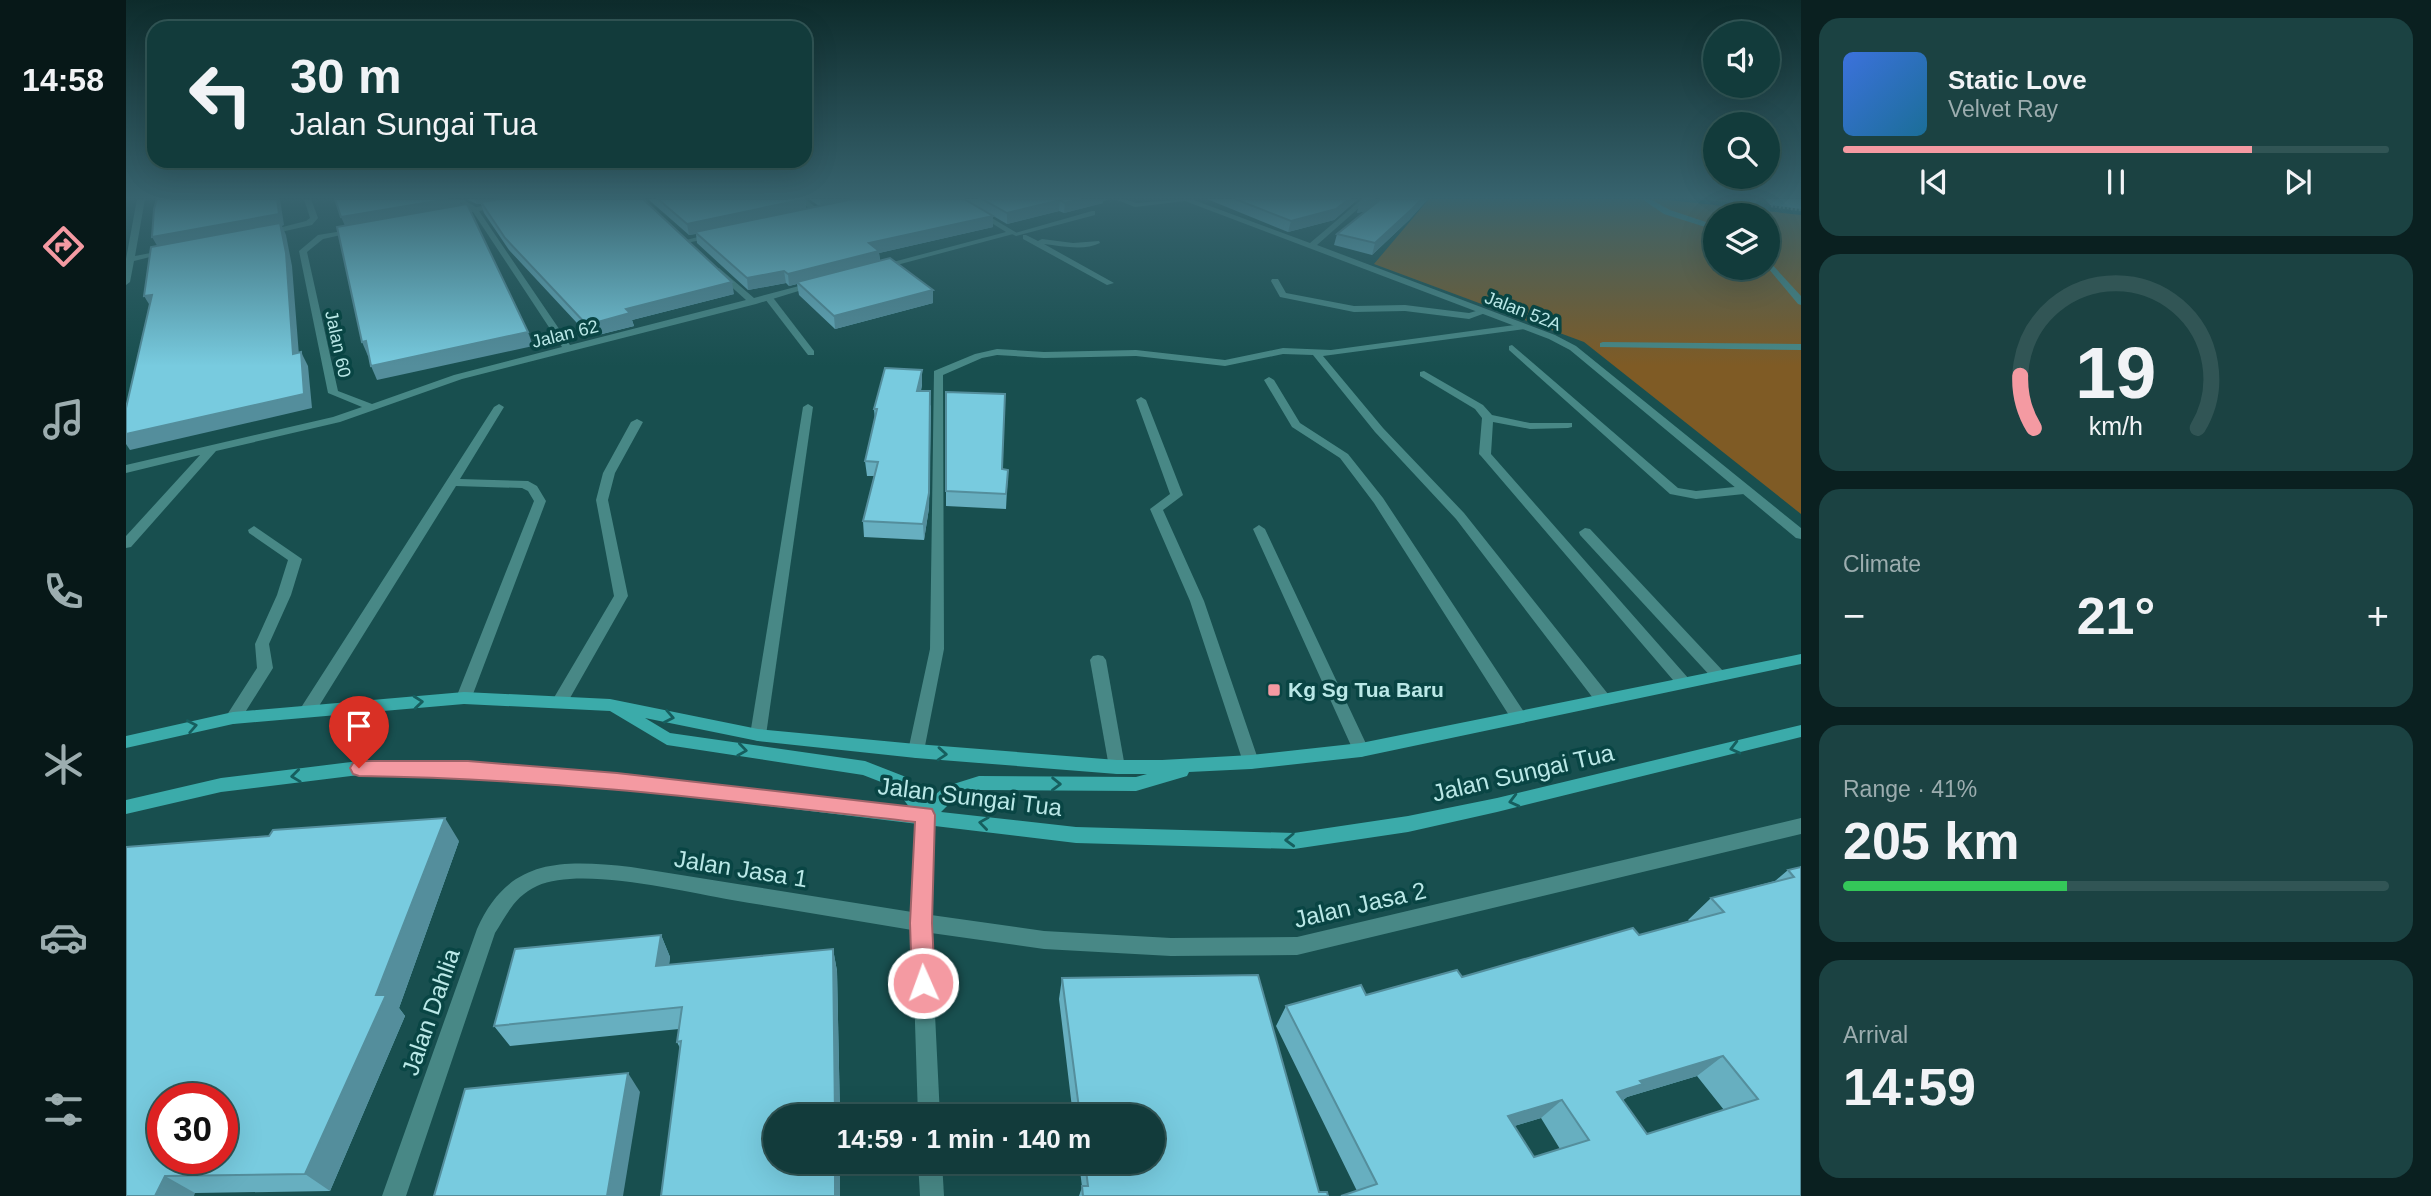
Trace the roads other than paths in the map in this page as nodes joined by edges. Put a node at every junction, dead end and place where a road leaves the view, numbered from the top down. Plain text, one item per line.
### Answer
1 (130, 255) edge
2 (152, 255) edge
3 (304, 255) edge
4 (505, 255) edge
5 (936, 255) edge
6 (1057, 255) edge
7 (1331, 255) edge
8 (130, 259) junction
9 (715, 267) edge
10 (871, 270) edge
11 (1780, 277) edge
12 (127, 279) edge
13 (1275, 281) dead end
14 (1110, 283) dead end
15 (820, 284) edge
16 (768, 297) junction
17 (752, 302) junction
18 (1801, 302) edge
19 (1483, 312) junction
20 (1522, 327) junction
21 (1603, 345) dead end
22 (1801, 347) edge
23 (1512, 348) dead end
24 (569, 350) junction
25 (811, 353) dead end
26 (1316, 353) junction
27 (1424, 374) dead end
28 (1269, 380) dead end
29 (1142, 400) dead end
30 (371, 407) junction
31 (499, 407) dead end
32 (808, 407) dead end
33 (1488, 418) junction
34 (637, 422) dead end
35 (1568, 425) dead end
36 (215, 446) junction
37 (126, 469) edge
38 (452, 482) junction
39 (1744, 490) junction
40 (1259, 529) dead end
41 (254, 530) dead end
42 (1585, 532) dead end
43 (1801, 535) edge
44 (126, 544) edge
45 (1801, 659) edge
46 (1098, 660) dead end
47 (1719, 676) junction
48 (1684, 683) junction
49 (464, 698) junction
50 (1602, 698) junction
51 (560, 701) junction
52 (610, 705) junction
53 (309, 710) junction
54 (1518, 716) junction
55 (233, 718) junction
56 (1801, 732) edge
57 (758, 735) junction
58 (126, 742) edge
59 (1361, 750) junction
60 (916, 751) junction
61 (1251, 762) junction
62 (1207, 764) junction
63 (1117, 767) junction
64 (126, 807) edge
65 (925, 815) junction
66 (1801, 826) edge
67 (551, 873) joint
68 (921, 923) junction
69 (929, 1104) edge
70 (931, 1174) edge
71 (394, 1196) edge
72 (932, 1196) edge

1 - 8 street
2 - 8 street
3 - 30 street, Jalan 60
4 - 24 street
5 - 10 street
6 - 14 street
7 - 19 street, Jalan 52A
8 - 12 street
9 - 17 street
11 - 18 street
13 - 19 street
15 - 16 street, Jalan 62
16 - 17 street, Jalan 62
16 - 25 street
17 - 24 street, Jalan 62
19 - 20 street, Jalan 52A
20 - 26 street
20 - 39 street, Jalan 52A
21 - 22 street
23 - 39 street
24 - 30 street, Jalan 62
26 - 50 street
26 - 60 street
27 - 33 street
28 - 54 street
29 - 61 street
30 - 36 street, Jalan 62
31 - 38 street
32 - 57 street
33 - 35 street
33 - 48 street
34 - 51 street
36 - 37 street, Jalan 62
36 - 44 street
38 - 49 street
38 - 53 street
39 - 43 street, Jalan 52A
40 - 59 street
41 - 55 street
42 - 47 street
45 - 47 main road, Jalan Sungai Tua
46 - 63 street
47 - 48 main road, Jalan Sungai Tua
48 - 50 main road, Jalan Sungai Tua
49 - 51 main road, Jalan Sungai Tua
53 -> 49 main road, Jalan Sungai Tua
50 - 54 main road, Jalan Sungai Tua
51 - 52 main road, Jalan Sungai Tua
52 -> 57 main road, Jalan Sungai Tua
52 -> 65 main road
53 - 55 main road, Jalan Sungai Tua
54 - 59 main road, Jalan Sungai Tua
58 -> 55 main road, Jalan Sungai Tua
56 -> 65 main road, Jalan Sungai Tua
57 - 60 main road, Jalan Sungai Tua
59 - 61 main road, Jalan Sungai Tua
60 -> 63 main road, Jalan Sungai Tua
61 - 62 main road, Jalan Sungai Tua
62 - 63 main road, Jalan Sungai Tua
65 -> 62 main road
65 -> 64 main road, Jalan Sungai Tua
65 - 68 street
66 - 68 street, Jalan Jasa 2
67 - 68 street, Jalan Jasa 1
67 - 71 street, Jalan Dahlia
68 - 69 street
70 - 72 street

